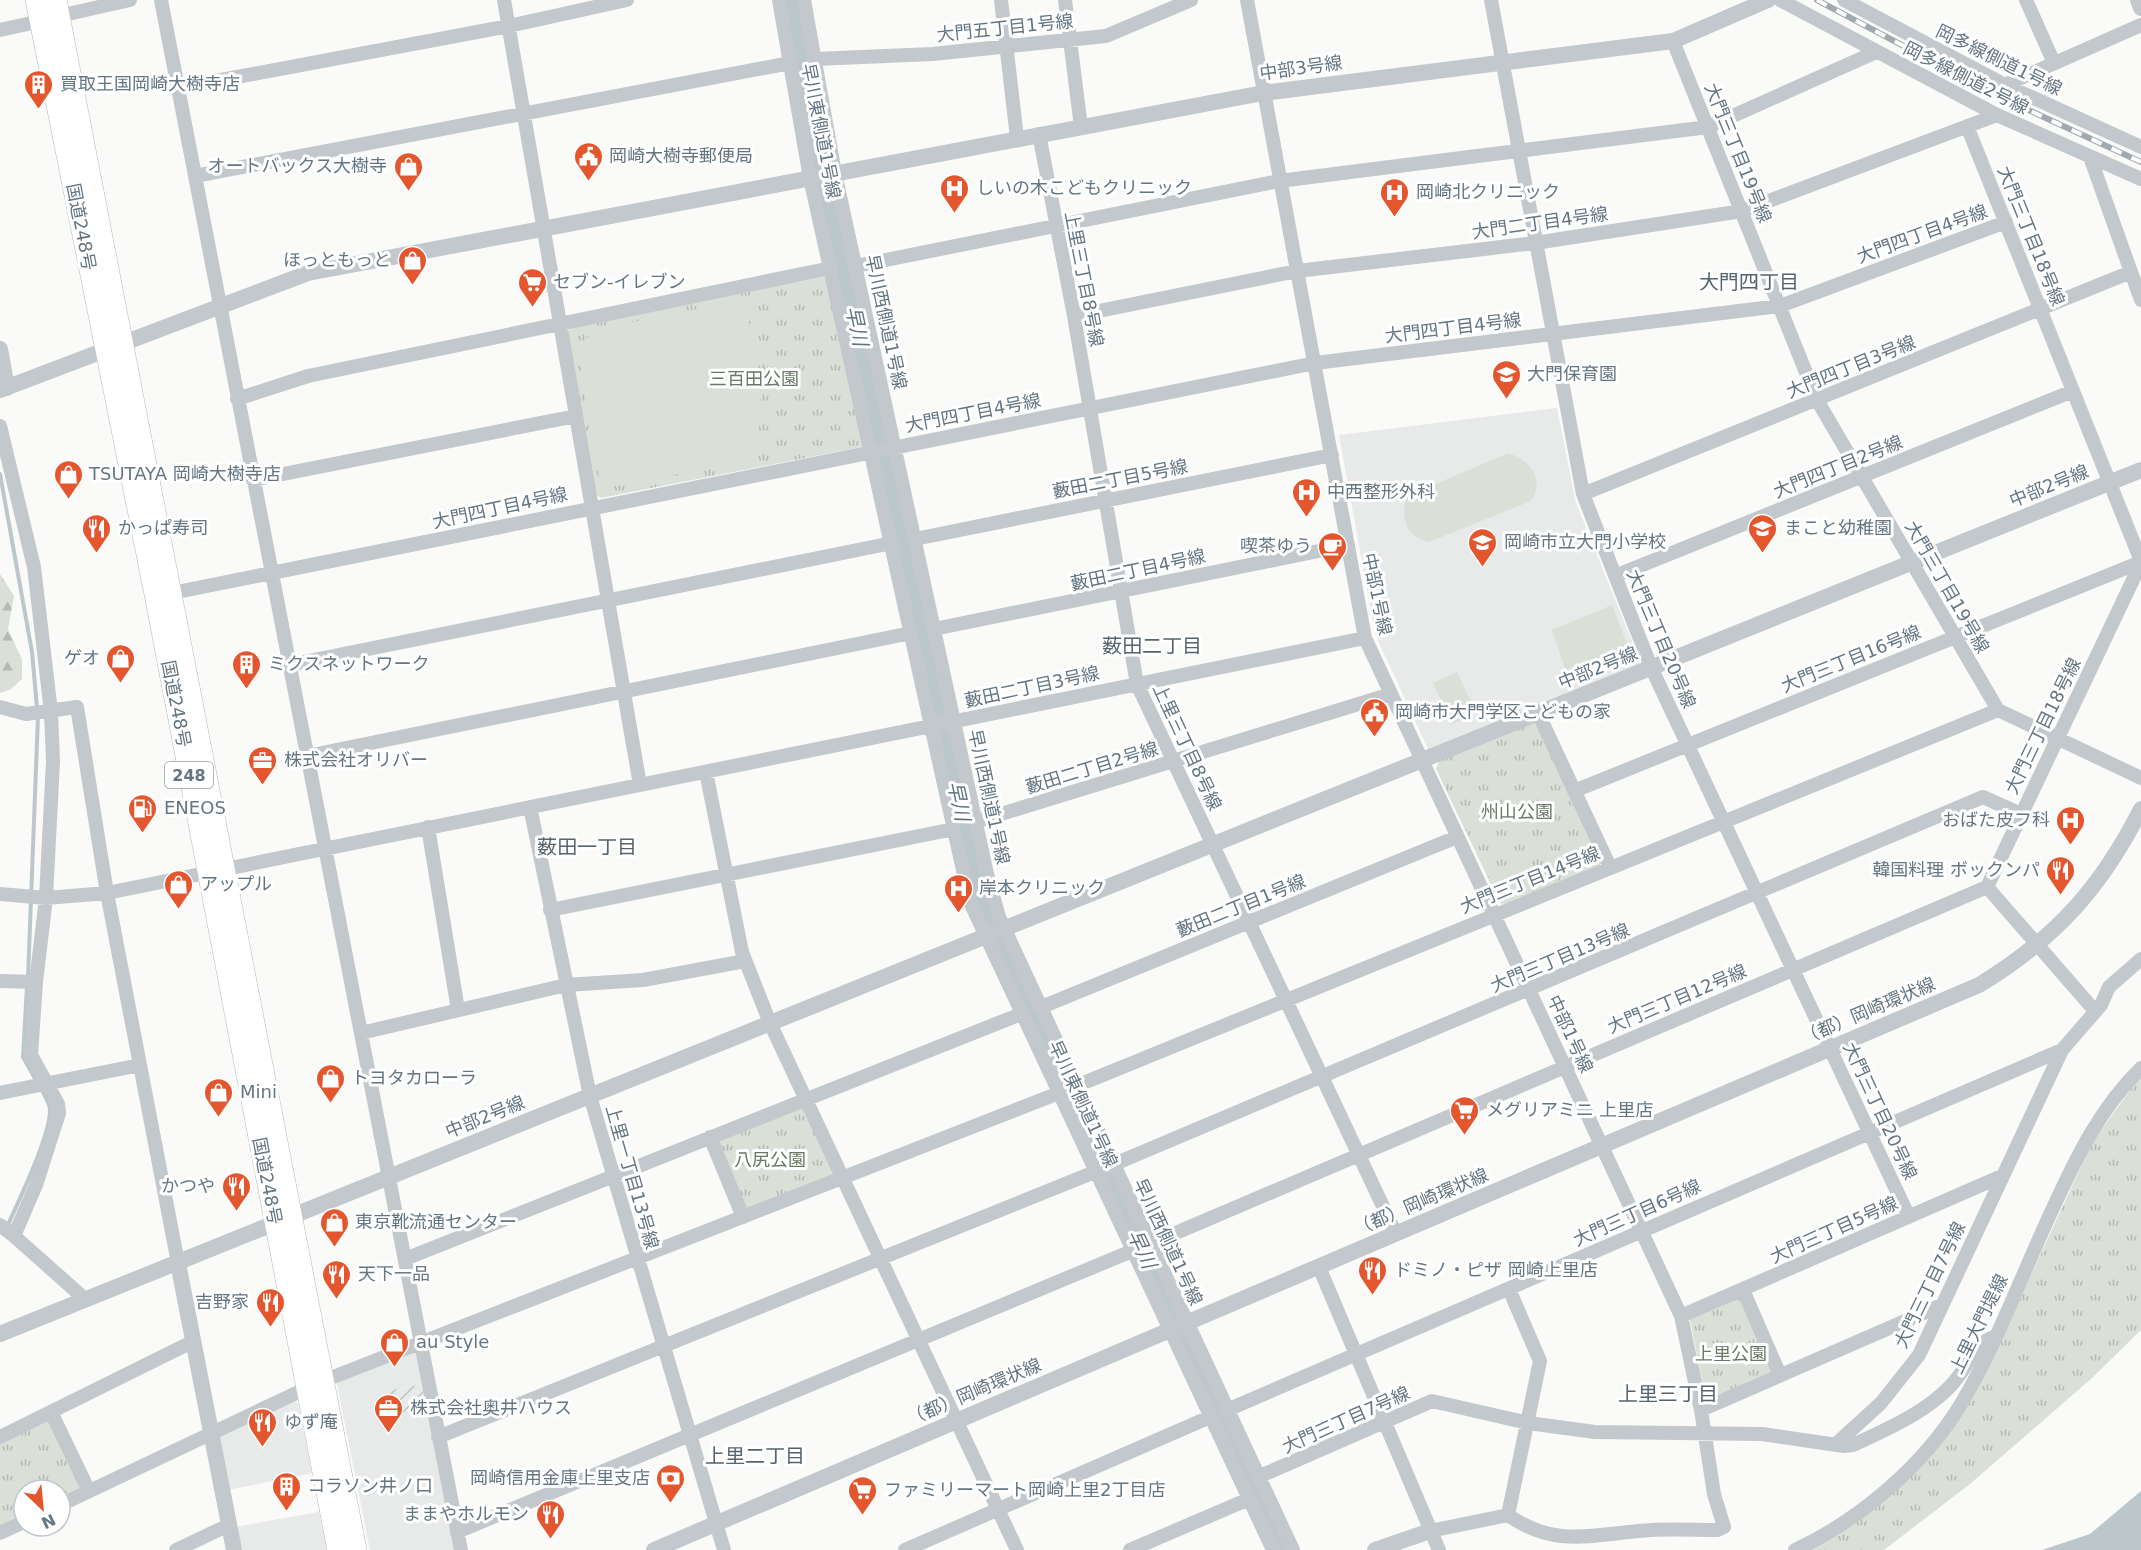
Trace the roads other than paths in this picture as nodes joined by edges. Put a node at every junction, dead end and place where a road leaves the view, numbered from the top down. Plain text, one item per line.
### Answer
1 (36, 0) edge
2 (130, 0) edge
3 (161, 0) edge
4 (504, 0) edge
5 (627, 0) edge
6 (779, 0) edge
7 (804, 0) edge
8 (1001, 0) edge
9 (1065, 0) edge
10 (1191, 0) edge
11 (1247, 0) edge
12 (1491, 0) edge
13 (1768, 0) edge
14 (1780, 0) edge
15 (1844, 0) edge
16 (2026, 0) edge
17 (2138, 0) edge
18 (2141, 8) edge
19 (52, 12) edge
20 (2141, 25) edge
21 (509, 26) junction
22 (0, 30) edge
23 (1070, 39) junction
24 (1673, 41) junction
25 (1006, 47) junction
26 (1876, 52) junction
27 (815, 59) junction
28 (1501, 62) junction
29 (790, 63) junction
30 (2054, 63) junction
31 (2005, 85) junction
32 (178, 88) junction
33 (1263, 93) junction
34 (524, 114) junction
35 (1997, 115) junction
36 (1967, 126) junction
37 (1081, 127) junction
38 (1708, 127) junction
39 (1039, 134) junction
40 (1017, 138) junction
41 (2141, 147) edge
42 (1518, 152) junction
43 (2090, 157) junction
44 (836, 173) junction
45 (195, 176) junction
46 (810, 177) junction
47 (2141, 179) edge
48 (1279, 181) junction
49 (1742, 211) junction
50 (2006, 222) junction
51 (1055, 226) junction
52 (543, 228) junction
53 (1535, 243) junction
54 (856, 266) junction
55 (831, 268) junction
56 (1297, 271) junction
57 (2131, 272) junction
58 (2141, 300) edge
59 (220, 306) junction
60 (1780, 306) junction
61 (2041, 310) junction
62 (1074, 316) junction
63 (560, 324) junction
64 (1553, 334) junction
65 (113, 347) junction
66 (0, 349) edge
67 (1315, 363) junction
68 (4, 389) edge
69 (2073, 391) junction
70 (237, 399) junction
71 (1817, 400) junction
72 (1088, 408) junction
73 (576, 416) junction
74 (0, 426) edge
75 (895, 447) junction
76 (872, 452) junction
77 (1332, 455) junction
78 (2141, 470) edge
79 (1862, 477) junction
80 (253, 480) junction
81 (2110, 482) junction
82 (1583, 494) junction
83 (1105, 501) junction
84 (593, 507) junction
85 (915, 539) junction
86 (891, 543) junction
87 (1348, 545) junction
88 (1912, 562) junction
89 (2141, 562) edge
90 (271, 573) junction
91 (1615, 576) junction
92 (1121, 592) junction
93 (172, 593) junction
94 (608, 601) junction
95 (934, 629) junction
96 (911, 633) junction
97 (1956, 636) junction
98 (1365, 638) junction
99 (289, 665) junction
100 (1651, 668) junction
101 (1137, 684) junction
102 (624, 692) junction
103 (1391, 694) junction
104 (0, 707) edge
105 (1998, 710) junction
106 (51, 712) junction
107 (1538, 713) junction
108 (954, 721) junction
109 (931, 725) junction
110 (2058, 739) junction
111 (1687, 745) junction
112 (307, 756) junction
113 (1422, 760) junction
114 (1174, 761) junction
115 (706, 772) junction
116 (2141, 778) edge
117 (640, 785) junction
118 (1574, 790) junction
119 (530, 807) junction
120 (2141, 809) edge
121 (2021, 814) junction
122 (1724, 820) junction
123 (975, 822) junction
124 (428, 827) junction
125 (954, 829) junction
126 (1457, 837) junction
127 (1213, 844) junction
128 (326, 848) junction
129 (1610, 867) junction
130 (215, 872) junction
131 (727, 874) junction
132 (1987, 886) junction
133 (107, 893) junction
134 (1758, 893) junction
135 (0, 894) edge
136 (46, 898) junction
137 (550, 909) junction
138 (1494, 914) junction
139 (1250, 922) junction
140 (1004, 929) junction
141 (985, 937) junction
142 (2038, 946) junction
143 (2141, 959) edge
144 (745, 961) junction
145 (1793, 969) junction
146 (0, 981) edge
147 (36, 982) junction
148 (566, 985) junction
149 (1529, 991) junction
150 (1286, 1000) junction
151 (1039, 1008) junction
152 (458, 1010) junction
153 (2095, 1011) junction
154 (1021, 1014) junction
155 (770, 1023) junction
156 (361, 1033) junction
157 (1830, 1048) junction
158 (2062, 1050) junction
159 (140, 1065) junction
160 (1565, 1066) junction
161 (2141, 1068) edge
162 (1322, 1077) junction
163 (2135, 1079) edge
164 (48, 1083) junction
165 (1076, 1086) junction
166 (1059, 1093) junction
167 (0, 1094) edge
168 (590, 1096) junction
169 (806, 1099) junction
170 (1870, 1132) junction
171 (710, 1137) junction
172 (1602, 1146) junction
173 (1359, 1155) junction
174 (1112, 1165) junction
175 (1095, 1172) junction
176 (2002, 1176) junction
177 (388, 1177) junction
178 (613, 1177) junction
179 (842, 1178) junction
180 (743, 1217) junction
181 (1910, 1217) junction
182 (283, 1220) junction
183 (0, 1225) edge
184 (1640, 1232) junction
185 (1396, 1234) junction
186 (14, 1236) junction
187 (1150, 1244) junction
188 (1132, 1251) junction
189 (637, 1258) junction
190 (405, 1259) junction
191 (881, 1260) junction
192 (178, 1263) junction
193 (1319, 1267) junction
194 (1509, 1289) junction
195 (1743, 1290) junction
196 (86, 1300) junction
197 (1942, 1305) junction
198 (1681, 1316) junction
199 (1187, 1323) junction
200 (1169, 1331) junction
201 (0, 1334) edge
202 (1994, 1337) junction
203 (194, 1341) junction
204 (920, 1341) junction
205 (420, 1343) junction
206 (663, 1347) junction
207 (1356, 1354) junction
208 (1780, 1375) junction
209 (315, 1384) junction
210 (1227, 1410) junction
211 (1701, 1410) junction
212 (51, 1412) junction
213 (1210, 1417) junction
214 (957, 1420) junction
215 (1385, 1422) junction
216 (1528, 1423) junction
217 (211, 1433) junction
218 (1704, 1434) junction
219 (689, 1436) junction
220 (0, 1437) edge
221 (438, 1437) junction
222 (1835, 1445) junction
223 (1258, 1477) junction
224 (88, 1491) junction
225 (72, 1499) edge
226 (1249, 1499) junction
227 (999, 1509) junction
228 (1508, 1515) junction
229 (715, 1524) junction
230 (230, 1525) junction
231 (1430, 1530) junction
232 (457, 1532) junction
233 (176, 1550) edge
234 (234, 1550) edge
235 (338, 1550) edge
236 (356, 1550) edge
237 (461, 1550) edge
238 (654, 1550) edge
239 (724, 1550) edge
240 (905, 1550) edge
241 (1017, 1550) edge
242 (1130, 1550) edge
243 (1273, 1550) edge
244 (1293, 1550) edge
245 (1375, 1550) edge
246 (1439, 1550) edge
247 (1795, 1550) edge

1 - 19 highway, 国道248号 / 248
2 - 19 street
3 - 32 street
4 - 21 street
5 - 21 street
6 - 29 street, 早川東側道1号線
7 - 27 street, 早川西側道1号線
8 - 25 street
9 - 23 street
10 - 23 street, 大門五丁目1号線
11 - 33 street, 中部1号線
12 - 28 street, 大門三丁目20号線
13 - 24 street, 中部3号線
14 - 26 street, 岡多線側道2号線
15 - 31 street, 岡多線側道1号線
16 - 30 street
17 - 18 street
19 - 22 street
19 - 65 highway, 国道248号 / 248
20 - 30 street
21 - 32 street
21 - 34 street
23 - 25 street, 大門五丁目1号線
23 - 37 street
24 - 28 street, 中部3号線
24 - 38 street, 大門三丁目19号線
25 - 27 street, 大門五丁目1号線
25 - 40 street
26 - 35 street, 岡多線側道2号線
26 - 38 street
27 - 44 street, 早川西側道1号線
28 - 33 street, 中部3号線
28 - 42 street, 大門三丁目20号線
29 - 34 street
29 - 46 street, 早川東側道1号線
30 - 31 street
31 - 41 street, 岡多線側道1号線
32 - 45 street
33 - 37 street, 中部3号線
33 - 48 street, 中部1号線
34 - 45 street
34 - 52 street
35 - 36 street, 大門二丁目4号線
35 - 43 street, 岡多線側道2号線
36 - 49 street, 大門二丁目4号線
36 - 50 street, 大門三丁目18号線
37 - 39 street, 中部3号線
38 - 42 street
38 - 49 street, 大門三丁目19号線
39 - 40 street, 中部3号線
39 - 51 street, 上里三丁目8号線
40 - 44 street, 中部3号線
42 - 48 street
42 - 53 street, 大門三丁目20号線
43 - 47 street, 岡多線側道2号線
43 - 57 street
44 - 46 street, 中部3号線
44 - 54 street, 早川西側道1号線
45 - 59 street
46 - 52 street, 中部3号線
46 - 55 street, 早川東側道1号線
48 - 51 street
48 - 56 street, 中部1号線
49 - 53 street, 大門二丁目4号線
49 - 60 street, 大門三丁目19号線
50 - 60 street, 大門四丁目4号線
50 - 61 street, 大門三丁目18号線
51 - 54 street
51 - 62 street, 上里三丁目8号線
52 - 59 street, 中部3号線
52 - 63 street
53 - 56 street, 大門二丁目4号線
53 - 64 street, 大門三丁目20号線
54 - 75 street, 早川西側道1号線
55 - 63 street
55 - 76 street, 早川東側道1号線
56 - 62 street, 大門二丁目4号線
56 - 67 street, 中部1号線
57 - 58 street
57 - 61 street, 大門四丁目3号線
59 - 65 street, 中部3号線
59 - 70 street
60 - 64 street, 大門四丁目4号線
60 - 71 street, 大門三丁目19号線
61 - 69 street, 大門三丁目18号線
61 - 71 street, 大門四丁目3号線
62 - 72 street, 上里三丁目8号線
63 - 70 street
63 - 73 street
64 - 67 street, 大門四丁目4号線
64 - 82 street, 大門三丁目20号線
65 - 68 street, 中部3号線
65 - 93 highway, 国道248号 / 248
65 - 130 highway, 国道248号 / 248
66 - 68 street
67 - 72 street, 大門四丁目4号線
67 - 77 street, 中部1号線
69 - 79 street, 大門四丁目2号線
69 - 81 street, 大門三丁目18号線
70 - 80 street
71 - 79 street, 大門三丁目19号線
71 - 82 street, 大門四丁目3号線
72 - 75 street, 大門四丁目4号線
72 - 83 street, 上里三丁目8号線
73 - 80 street
73 - 84 street
74 - 106 street
75 - 76 street, 大門四丁目4号線
75 - 85 street, 早川西側道1号線
76 - 84 street, 大門四丁目4号線
76 - 86 street
77 - 83 street, 藪田二丁目5号線
77 - 87 street, 中部1号線
78 - 81 street, 中部2号線
79 - 88 street, 大門三丁目19号線
79 - 91 street, 大門四丁目2号線
80 - 90 street
81 - 88 street, 中部2号線
81 - 89 street, 大門三丁目18号線
82 - 91 street, 大門三丁目20号線
83 - 85 street, 藪田二丁目5号線
83 - 92 street, 上里三丁目8号線
84 - 90 street, 大門四丁目4号線
84 - 94 street
85 - 95 street, 早川西側道1号線
86 - 94 street
86 - 96 street
87 - 92 street, 藪田二丁目4号線
87 - 98 street, 中部1号線
88 - 97 street, 大門三丁目19号線
88 - 100 street, 中部2号線
89 - 97 street, 大門三丁目16号線
89 - 110 street, 大門三丁目18号線
90 - 93 street, 大門四丁目4号線
90 - 99 street
91 - 100 street, 大門三丁目20号線
92 - 95 street, 藪田二丁目4号線
92 - 101 street, 上里三丁目8号線
93 - 130 highway, 国道248号 / 248
94 - 99 street
94 - 102 street
95 - 108 street, 早川西側道1号線
96 - 102 street
96 - 109 street, 早川東側道1号線
97 - 105 street, 大門三丁目19号線
97 - 111 street, 大門三丁目16号線
98 - 101 street, 藪田二丁目3号線
98 - 103 street, 中部1号線
99 - 112 street
100 - 107 street, 中部2号線
100 - 111 street, 大門三丁目20号線
101 - 108 street, 藪田二丁目3号線
101 - 114 street, 上里三丁目8号線
102 - 112 street
102 - 117 street
103 - 113 street, 中部1号線
103 - 114 street, 藪田二丁目2号線
104 - 106 street
105 - 110 street
105 - 122 street, 大門三丁目14号線
106 - 133 street
106 - 136 street
107 - 113 street, 中部2号線
107 - 118 street
108 - 109 street, 藪田二丁目3号線
108 - 123 street, 早川西側道1号線
109 - 115 street, 藪田二丁目3号線
109 - 125 street, 早川東側道1号線
110 - 116 street
110 - 121 street, 大門三丁目18号線
111 - 118 street, 大門三丁目16号線
111 - 122 street, 大門三丁目20号線
112 - 128 street
113 - 126 street, 中部1号線
113 - 127 street, 中部2号線
114 - 123 street, 藪田二丁目2号線
114 - 127 street, 上里三丁目8号線
115 - 117 street, 藪田二丁目3号線
115 - 131 street
117 - 119 street, 藪田二丁目3号線
118 - 129 street
119 - 124 street, 藪田二丁目3号線
119 - 137 street, 上里一丁目13号線
120 - 142 street, （都）岡崎環状線
121 - 132 street, 大門三丁目18号線
121 - 134 street, 大門三丁目13号線
122 - 129 street, 大門三丁目14号線
122 - 134 street, 大門三丁目20号線
123 - 140 street, 早川西側道1号線
124 - 128 street, 藪田二丁目3号線
124 - 152 street
125 - 131 street
125 - 141 street, 早川東側道1号線
126 - 138 street, 中部1号線
126 - 139 street, 藪田二丁目1号線
127 - 139 street, 上里三丁目8号線
127 - 140 street, 中部2号線
128 - 130 street, 藪田二丁目3号線
128 - 156 street
129 - 138 street, 大門三丁目14号線
130 - 133 street, 藪田二丁目3号線
130 - 182 highway, 国道248号 / 248
131 - 137 street
131 - 144 street
132 - 142 street
132 - 145 street, 大門三丁目12号線
133 - 136 street, 藪田二丁目3号線
133 - 159 street
134 - 145 street, 大門三丁目20号線
134 - 149 street, 大門三丁目13号線
135 - 136 street, 藪田二丁目3号線
136 - 147 street
137 - 148 street, 上里一丁目13号線
138 - 149 street, 中部1号線
138 - 150 street, 大門三丁目14号線
139 - 150 street, 上里三丁目8号線
139 - 151 street, 藪田二丁目1号線
140 - 141 street, 中部2号線
140 - 151 street, 早川西側道1号線
141 - 154 street, 早川東側道1号線
141 - 155 street, 中部2号線
142 - 153 street
142 - 157 street, （都）岡崎環状線
143 - 153 street, 大門三丁目7号線
144 - 148 street
144 - 155 street
145 - 157 street, 大門三丁目20号線
145 - 160 street, 大門三丁目12号線
146 - 147 street
147 - 164 street
148 - 152 street
148 - 168 street, 上里一丁目13号線
149 - 160 street, 中部1号線
149 - 162 street, 大門三丁目13号線
150 - 162 street, 上里三丁目8号線
150 - 165 street, 大門三丁目14号線
151 - 165 street, 早川西側道1号線
152 - 156 street
153 - 158 street, 大門三丁目7号線
154 - 166 street, 早川東側道1号線
154 - 169 street
155 - 168 street, 中部2号線
155 - 169 street
156 - 177 street
157 - 170 street, 大門三丁目20号線
157 - 172 street, （都）岡崎環状線
158 - 170 street, 大門三丁目6号線
158 - 176 street, 大門三丁目7号線
159 - 164 street
159 - 192 street
160 - 172 street, 中部1号線
160 - 173 street, 大門三丁目12号線
161 - 163 street, 上里大門堤線
162 - 173 street, 上里三丁目8号線
162 - 174 street, 大門三丁目13号線
163 - 202 street, 上里大門堤線
164 - 167 street
164 - 186 street
165 - 174 street, 早川西側道1号線
166 - 175 street, 早川東側道1号線
166 - 179 street
168 - 177 street, 中部2号線
168 - 178 street, 上里一丁目13号線
169 - 171 street
169 - 179 street
170 - 181 street, 大門三丁目20号線
170 - 184 street, 大門三丁目6号線
171 - 178 street
171 - 180 street
172 - 184 street, 中部1号線
172 - 185 street, （都）岡崎環状線
173 - 185 street, 上里三丁目8号線
173 - 187 street, 大門三丁目12号線
174 - 175 street, 大門三丁目13号線
174 - 187 street, 早川西側道1号線
175 - 188 street, 早川東側道1号線
175 - 191 street, 大門三丁目13号線
176 - 181 street, 大門三丁目5号線
176 - 197 street, 大門三丁目7号線
177 - 182 street, 中部2号線
177 - 190 street
178 - 189 street, 上里一丁目13号線
178 - 190 street
179 - 180 street
179 - 191 street
180 - 189 street
181 - 195 street, 大門三丁目5号線
182 - 192 street, 中部2号線
182 - 209 highway, 国道248号 / 248
183 - 186 street
184 - 194 street, 大門三丁目6号線
184 - 198 street, 中部1号線
185 - 193 street, （都）岡崎環状線
186 - 196 street
187 - 199 street, 早川西側道1号線
188 - 200 street, 早川東側道1号線
188 - 204 street
189 - 205 street
189 - 206 street, 上里一丁目13号線
190 - 205 street
191 - 204 street
191 - 206 street, 大門三丁目13号線
192 - 196 street, 中部2号線
192 - 203 street
193 - 199 street, （都）岡崎環状線
193 - 207 street
194 - 207 street, 大門三丁目6号線
194 - 216 street
195 - 198 street, 大門三丁目5号線
195 - 208 street
196 - 201 street, 中部2号線
197 - 208 street
197 - 222 street, 大門三丁目7号線
198 - 211 street, 中部1号線
199 - 200 street, （都）岡崎環状線
199 - 210 street, 早川西側道1号線
200 - 213 street, 早川東側道1号線
200 - 214 street, （都）岡崎環状線
202 - 222 street
202 - 247 street, 上里大門堤線
203 - 212 street
203 - 217 street
204 - 214 street
204 - 219 street
205 - 209 street
205 - 221 street
206 - 219 street, 上里一丁目13号線
206 - 221 street, 大門三丁目13号線
207 - 210 street, 大門三丁目6号線
207 - 215 street
208 - 211 street
209 - 217 street
209 - 235 highway, 国道248号 / 248
209 - 236 highway, 国道248号 / 248
210 - 223 street, 早川西側道1号線
211 - 218 street, 中部1号線
212 - 220 street
212 - 224 street
213 - 226 street, 早川東側道1号線
213 - 227 street
214 - 227 street
214 - 229 street, （都）岡崎環状線
215 - 216 street, 大門三丁目7号線
215 - 223 street, 大門三丁目7号線
215 - 231 street
216 - 218 street, 大門三丁目7号線
216 - 228 street
217 - 224 street
217 - 230 street
218 - 222 street, 大門三丁目7号線
218 - 228 street, 中部1号線
219 - 229 street, 上里一丁目13号線
219 - 232 street
221 - 232 street
223 - 244 street, 早川西側道1号線
224 - 225 street
226 - 242 street
226 - 243 street, 早川東側道1号線
227 - 240 street
227 - 241 street
228 - 231 street
229 - 238 street, （都）岡崎環状線
229 - 239 street, 上里一丁目13号線
230 - 233 street
230 - 234 street
231 - 245 street
231 - 246 street
232 - 237 street

